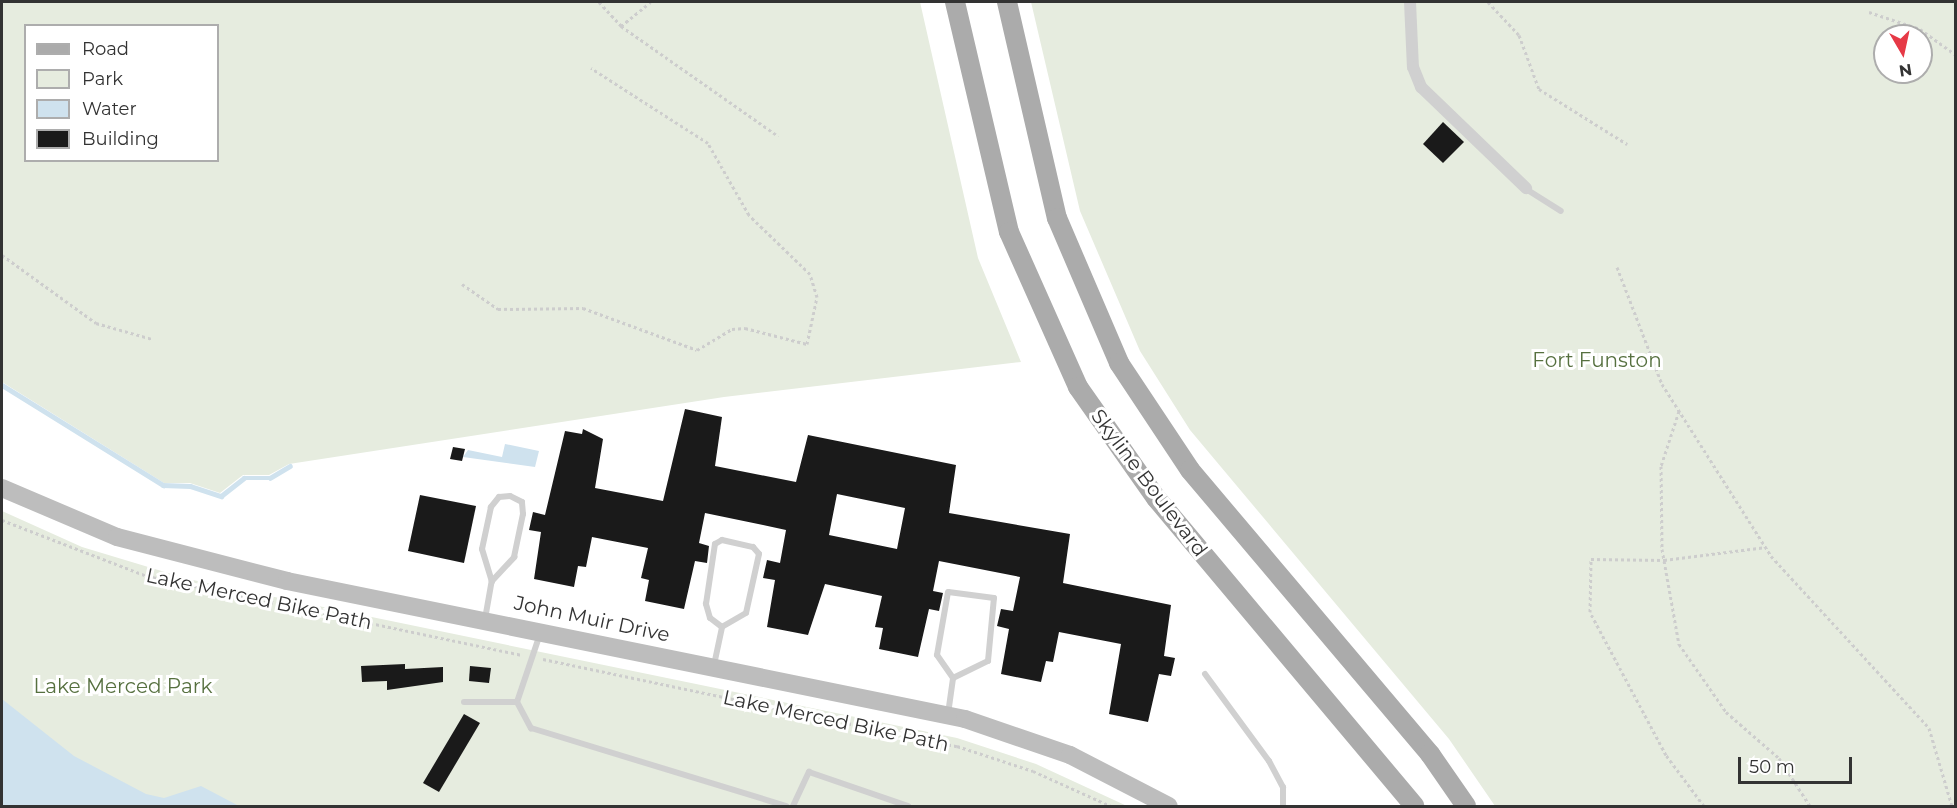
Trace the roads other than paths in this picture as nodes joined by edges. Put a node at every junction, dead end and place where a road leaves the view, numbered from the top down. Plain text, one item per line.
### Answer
1 (955, 2) edge
2 (1007, 2) edge
3 (1013, 2) edge
4 (1410, 2) edge
5 (1011, 21) junction
6 (1526, 188) joint
7 (1560, 211) dead end
8 (2, 488) edge
9 (492, 581) junction
10 (485, 620) junction
11 (722, 627) junction
12 (541, 631) junction
13 (714, 667) junction
14 (1205, 674) dead end
15 (953, 678) junction
16 (464, 702) dead end
17 (517, 702) junction
18 (948, 715) junction
19 (786, 807) edge
20 (794, 807) edge
21 (908, 807) edge
22 (1169, 807) edge
23 (1283, 807) edge
24 (1414, 807) edge
25 (1466, 807) edge

1 - 24 main road, Skyline Boulevard
2 - 5 main road, Skyline Boulevard
3 - 5 main road
4 - 6 street
5 - 25 main road, Skyline Boulevard
6 - 7 lane
8 - 10 street, John Muir Drive
9 - 9 lane
9 - 10 lane
10 - 12 street, John Muir Drive
11 - 11 lane
11 - 13 lane
12 - 13 street, John Muir Drive
12 - 17 lane
13 - 18 street, John Muir Drive
14 - 23 lane
15 - 15 lane
15 - 18 lane
16 - 17 lane
17 - 19 lane
18 - 22 street, John Muir Drive
20 - 21 lane

